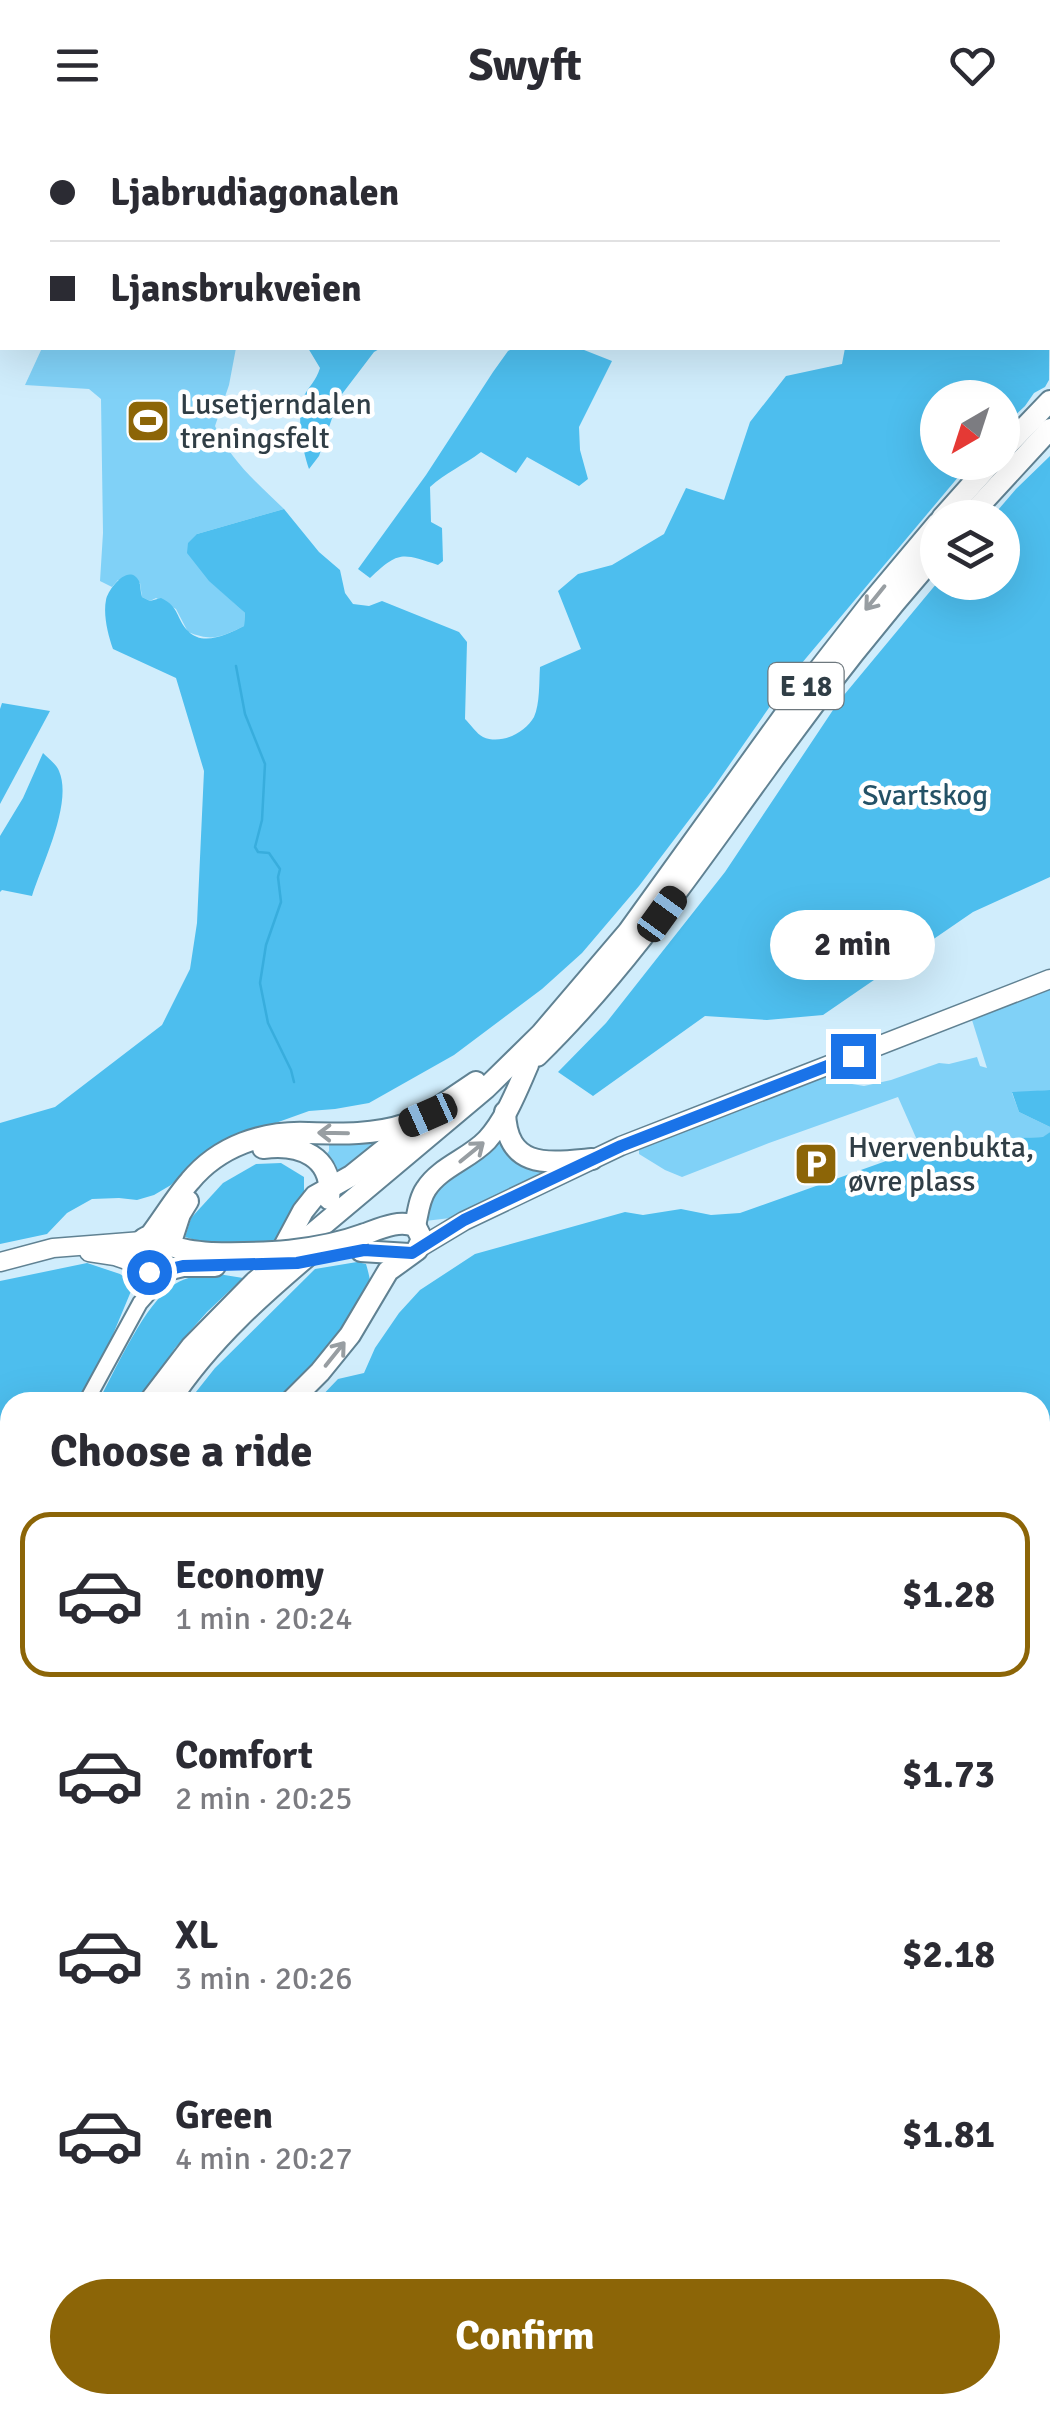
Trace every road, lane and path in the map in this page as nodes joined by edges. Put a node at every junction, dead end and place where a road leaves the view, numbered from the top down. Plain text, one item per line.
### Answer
1 (1050, 402) edge
2 (1050, 429) edge
3 (1020, 433) edge
4 (976, 480) edge
5 (958, 500) edge
6 (985, 500) edge
7 (920, 544) edge
8 (920, 573) edge
9 (1050, 979) edge
10 (558, 1013) junction
11 (528, 1065) junction
12 (506, 1112) junction
13 (428, 1115) junction
14 (592, 1159) junction
15 (330, 1187) junction
16 (310, 1234) junction
17 (410, 1238) junction
18 (145, 1239) junction
19 (170, 1245) junction
20 (69, 1247) junction
21 (214, 1259) junction
22 (0, 1262) edge
23 (276, 1263) junction
24 (152, 1268) junction
25 (91, 1392) edge
26 (155, 1392) edge
27 (176, 1392) edge
28 (299, 1392) edge

1 - 3 highway
2 - 6 highway
4 - 5 highway, E 18
7 -> 10 highway, E 18
8 - 11 highway, E 18
9 - 14 main road
10 - 13 highway, E 18
10 - 16 highway, E 18
11 - 12 highway, E 18
11 - 27 highway, E 18
12 - 14 highway
17 -> 12 highway, E 18
13 - 15 highway, E 18
13 -> 18 highway, E 18
14 - 17 main road
15 - 16 highway, E 18
15 - 19 highway
15 - 23 highway, E 18
16 - 23 highway, E 18
17 - 21 highway
28 -> 17 highway, E 18
18 - 19 highway
18 - 20 main road
18 - 24 highway, E 18
19 - 21 highway
19 - 24 highway
20 - 22 main road
20 - 24 main road
21 - 24 highway
23 - 26 highway, E 18
24 - 25 street

